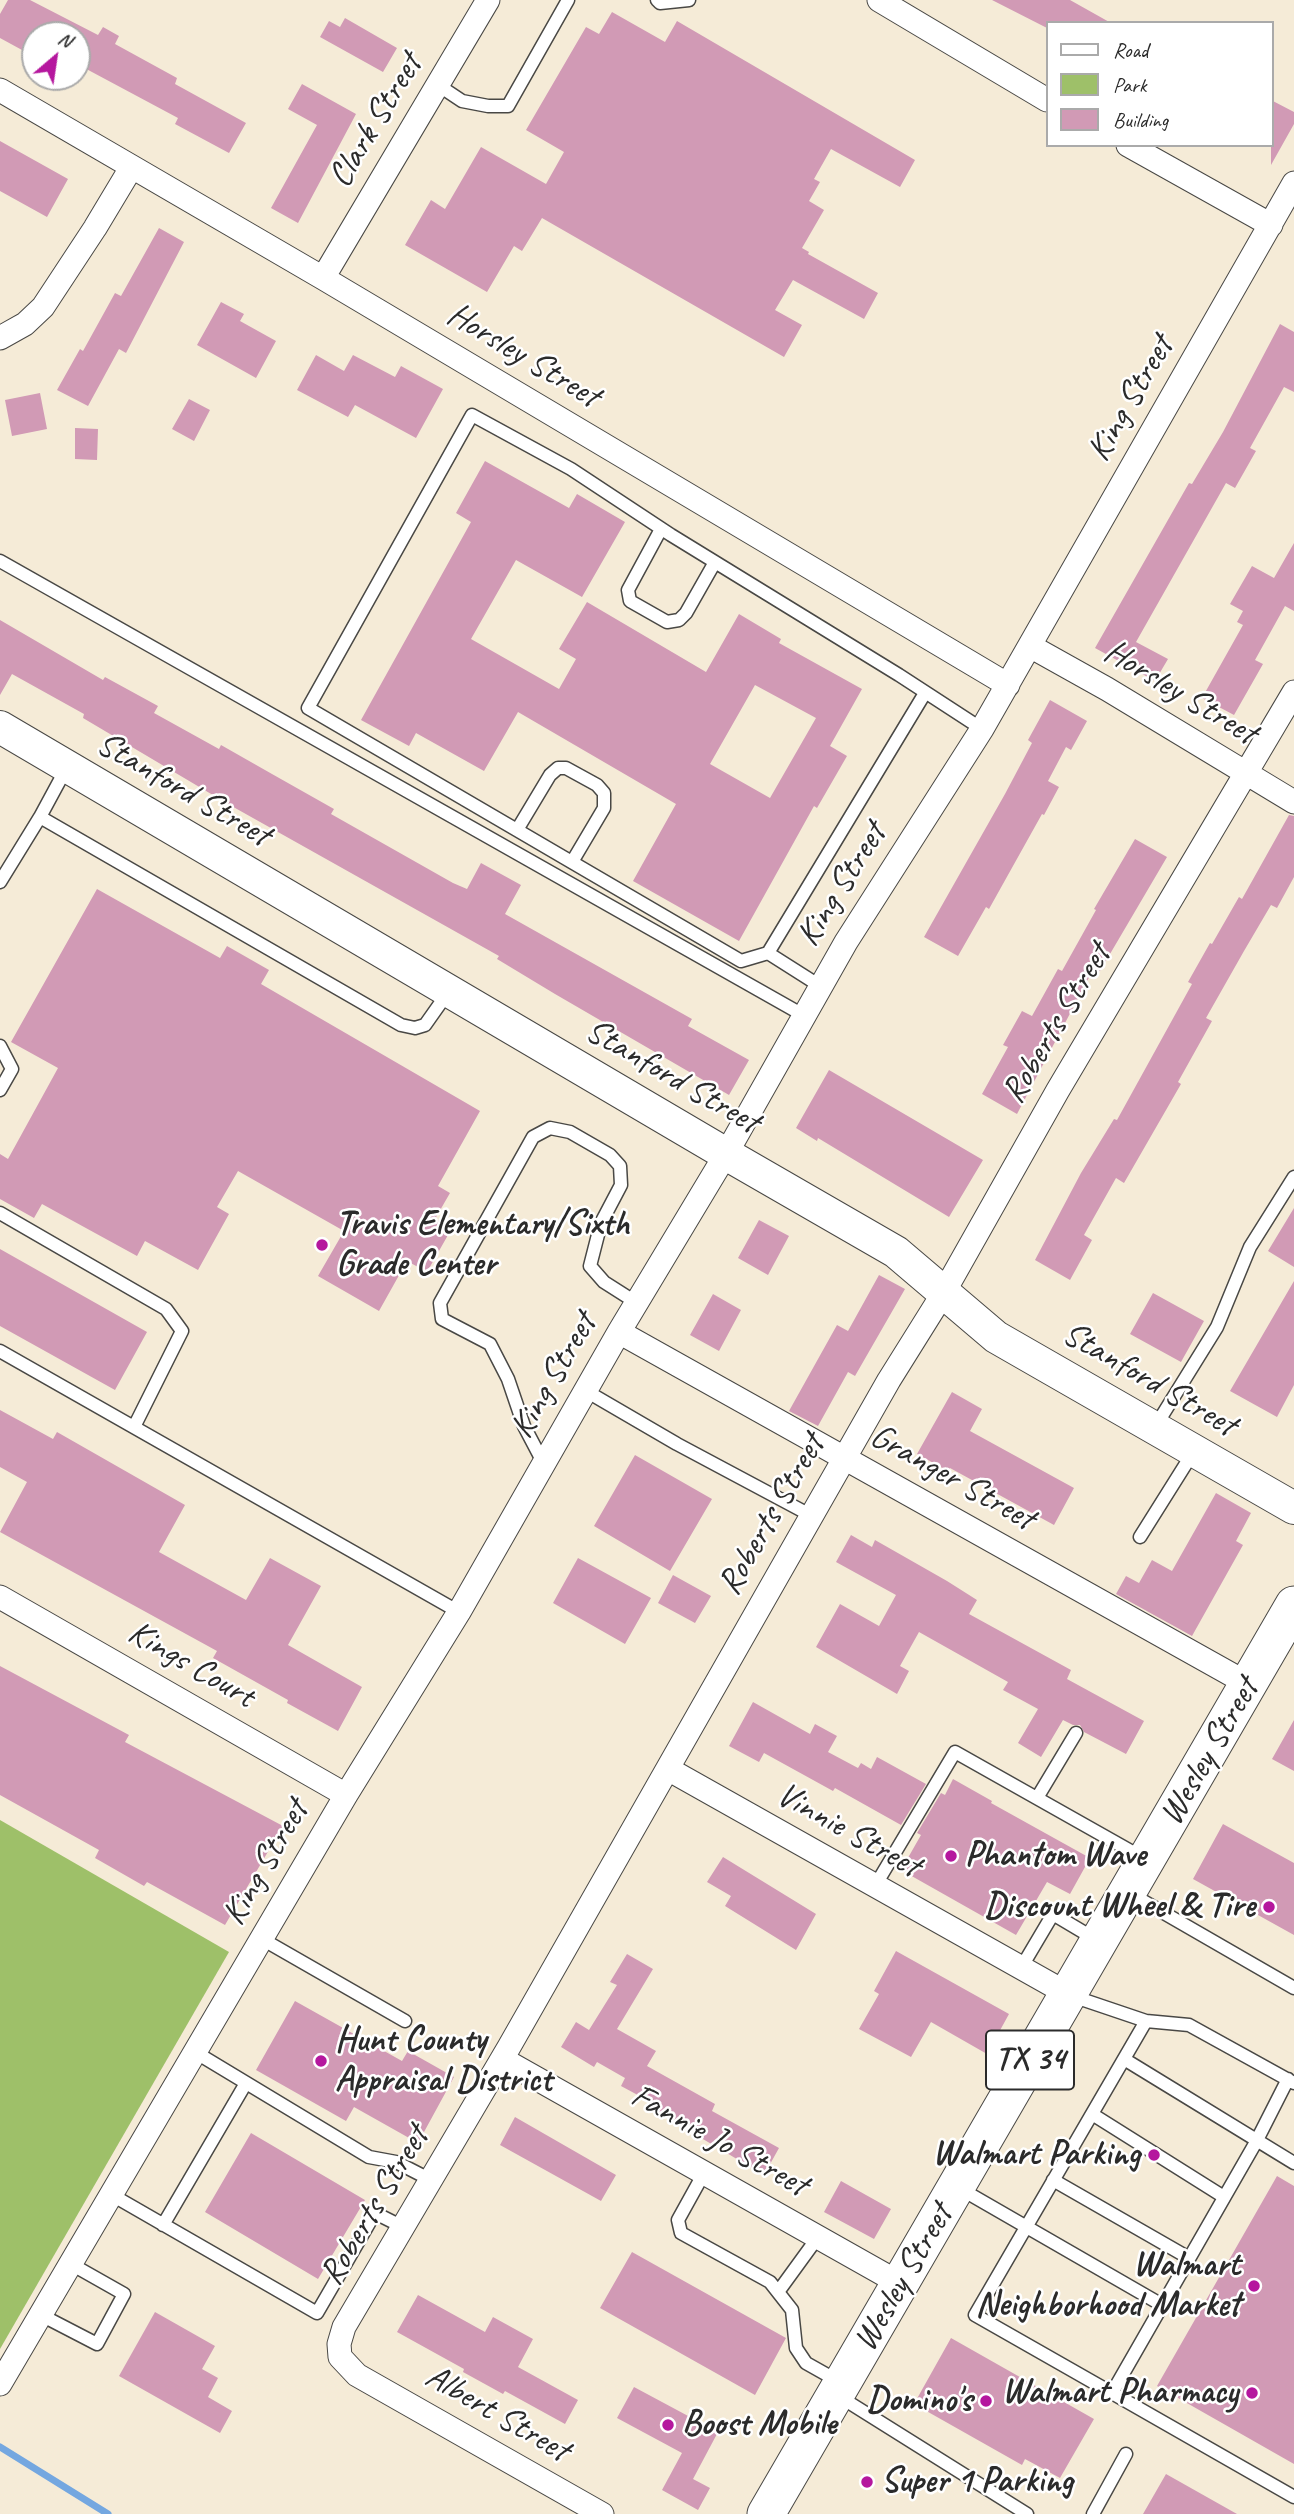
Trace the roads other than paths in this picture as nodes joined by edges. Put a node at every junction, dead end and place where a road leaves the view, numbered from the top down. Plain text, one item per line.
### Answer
1 (488, 0) edge
2 (568, 0) edge
3 (657, 0) edge
4 (689, 0) edge
5 (879, 0) edge
6 (438, 85) junction
7 (0, 90) edge
8 (1046, 99) edge
9 (1132, 147) edge
10 (131, 168) junction
11 (1294, 183) edge
12 (1271, 225) junction
13 (323, 278) junction
14 (0, 338) edge
15 (661, 529) junction
16 (0, 561) edge
17 (715, 562) junction
18 (1030, 646) junction
19 (1008, 685) junction
20 (1294, 692) edge
21 (925, 693) junction
22 (0, 727) edge
23 (982, 729) junction
24 (67, 766) junction
25 (1247, 774) junction
26 (1294, 802) edge
27 (40, 817) junction
28 (517, 830) junction
29 (572, 862) junction
30 (0, 883) edge
31 (768, 953) junction
32 (820, 986) junction
33 (449, 991) junction
34 (803, 1015) junction
35 (0, 1046) edge
36 (0, 1090) edge
37 (726, 1154) junction
38 (1294, 1177) edge
39 (0, 1213) edge
40 (944, 1293) junction
41 (637, 1303) junction
42 (619, 1332) junction
43 (0, 1351) edge
44 (586, 1391) junction
45 (134, 1427) junction
46 (1155, 1428) junction
47 (1194, 1451) junction
48 (845, 1458) junction
49 (544, 1464) junction
50 (1294, 1508) edge
51 (812, 1516) junction
52 (1140, 1537) dead end
53 (0, 1597) edge
54 (1294, 1605) edge
55 (459, 1612) junction
56 (1250, 1685) junction
57 (1076, 1733) dead end
58 (668, 1769) junction
59 (346, 1795) junction
60 (1037, 1798) junction
61 (1147, 1860) junction
62 (875, 1886) junction
63 (1128, 1892) junction
64 (262, 1938) junction
65 (1099, 1941) junction
66 (1021, 1968) junction
67 (1294, 1989) edge
68 (1068, 1994) junction
69 (405, 2021) dead end
70 (1146, 2021) junction
71 (195, 2052) junction
72 (502, 2059) junction
73 (1124, 2059) junction
74 (1291, 2081) edge
75 (246, 2083) junction
76 (1092, 2114) junction
77 (1256, 2142) junction
78 (1294, 2163) edge
79 (704, 2173) junction
80 (431, 2180) junction
81 (1053, 2180) junction
82 (957, 2187) junction
83 (112, 2195) junction
84 (1224, 2197) junction
85 (163, 2225) junction
86 (403, 2227) junction
87 (1026, 2227) junction
88 (818, 2237) junction
89 (1189, 2258) junction
90 (71, 2264) junction
91 (901, 2284) junction
92 (778, 2292) junction
93 (1162, 2305) junction
94 (41, 2315) junction
95 (357, 2375) joint
96 (0, 2384) edge
97 (839, 2389) junction
98 (1112, 2393) junction
99 (1126, 2454) dead end
100 (1294, 2497) edge
101 (769, 2513) edge
102 (602, 2514) edge
103 (1027, 2514) edge
104 (1093, 2514) edge

1 - 6 street, Clark Street
2 - 6 lane
3 - 4 lane
5 - 8 street
6 - 13 street, Clark Street
7 - 10 street, Horsley Street
9 - 12 street
10 - 13 street, Horsley Street
10 - 14 street
11 - 12 street, King Street
12 - 18 street, King Street
13 - 19 street, Horsley Street
15 - 17 lane
15 - 17 lane
15 - 28 lane
16 - 34 lane
17 - 21 lane
18 - 19 street, King Street
18 - 25 street, Horsley Street
19 - 23 street, King Street
20 - 25 street, Roberts Street
21 - 23 lane
21 - 31 lane
22 - 24 street, Stanford Street
23 - 32 street, King Street
24 - 27 lane
24 - 33 street, Stanford Street
25 - 26 street, Horsley Street
25 - 40 street, Roberts Street
27 - 30 lane
27 - 33 lane
28 - 29 lane
28 - 29 lane
29 - 31 lane
31 - 32 lane
32 - 34 street, King Street
33 - 37 street, Stanford Street
34 - 37 street, King Street
35 - 36 lane
37 - 40 street, Stanford Street
37 - 41 street, King Street
38 - 46 lane
39 - 45 lane
40 - 46 street, Stanford Street
40 - 48 street, Roberts Street
41 - 42 street, King Street
41 - 49 lane
42 - 44 street, King Street
42 - 48 street, Granger Street
43 - 45 lane
44 - 49 street, King Street
44 - 51 lane
45 - 55 lane
46 - 47 street, Stanford Street
47 - 50 street, Stanford Street
47 - 52 lane
48 - 51 street, Roberts Street
48 - 56 street, Granger Street
49 - 55 street, King Street
51 - 58 street, Roberts Street
53 - 59 street, Kings Court
54 - 56 main road, Wesley Street / TX 34
55 - 59 street, King Street
56 - 61 main road, Wesley Street / TX 34
57 - 60 lane
58 - 62 street, Vinnie Street
58 - 72 street, Roberts Street
59 - 64 street, King Street
60 - 61 lane
60 - 62 lane
61 - 63 main road, Wesley Street / TX 34
62 - 66 street, Vinnie Street
63 - 65 main road, Wesley Street / TX 34
63 - 67 lane
64 - 69 lane
64 - 71 street, King Street
65 - 66 lane
65 - 68 main road, Wesley Street / TX 34
66 - 68 street, Vinnie Street
68 - 70 lane
68 - 82 main road, Wesley Street / TX 34
70 - 73 lane
70 - 74 lane
71 - 75 lane
71 - 83 street, King Street
72 - 79 street, Fannie Jo Street
72 - 80 street, Roberts Street
73 - 76 lane
73 - 77 lane
74 - 77 lane
75 - 80 lane
75 - 85 lane
76 - 81 lane
76 - 84 lane
77 - 78 lane
77 - 84 lane
79 - 88 street, Fannie Jo Street
79 - 92 lane
80 - 86 street, Roberts Street
81 - 87 lane
81 - 89 lane
82 - 87 lane
82 - 91 main road, Wesley Street / TX 34
83 - 85 lane
83 - 90 street, King Street
84 - 89 lane
85 - 86 lane
86 - 95 street, Roberts Street
87 - 93 lane
87 - 98 lane
88 - 91 street, Fannie Jo Street
88 - 92 lane
89 - 93 lane
90 - 94 street, King Street
90 - 94 lane
91 - 97 main road, Wesley Street / TX 34
92 - 97 lane
93 - 98 lane
94 - 96 street, King Street
95 - 102 street, Albert Street
97 - 101 main road, Wesley Street / TX 34
97 - 103 lane
98 - 100 lane
99 - 104 lane

